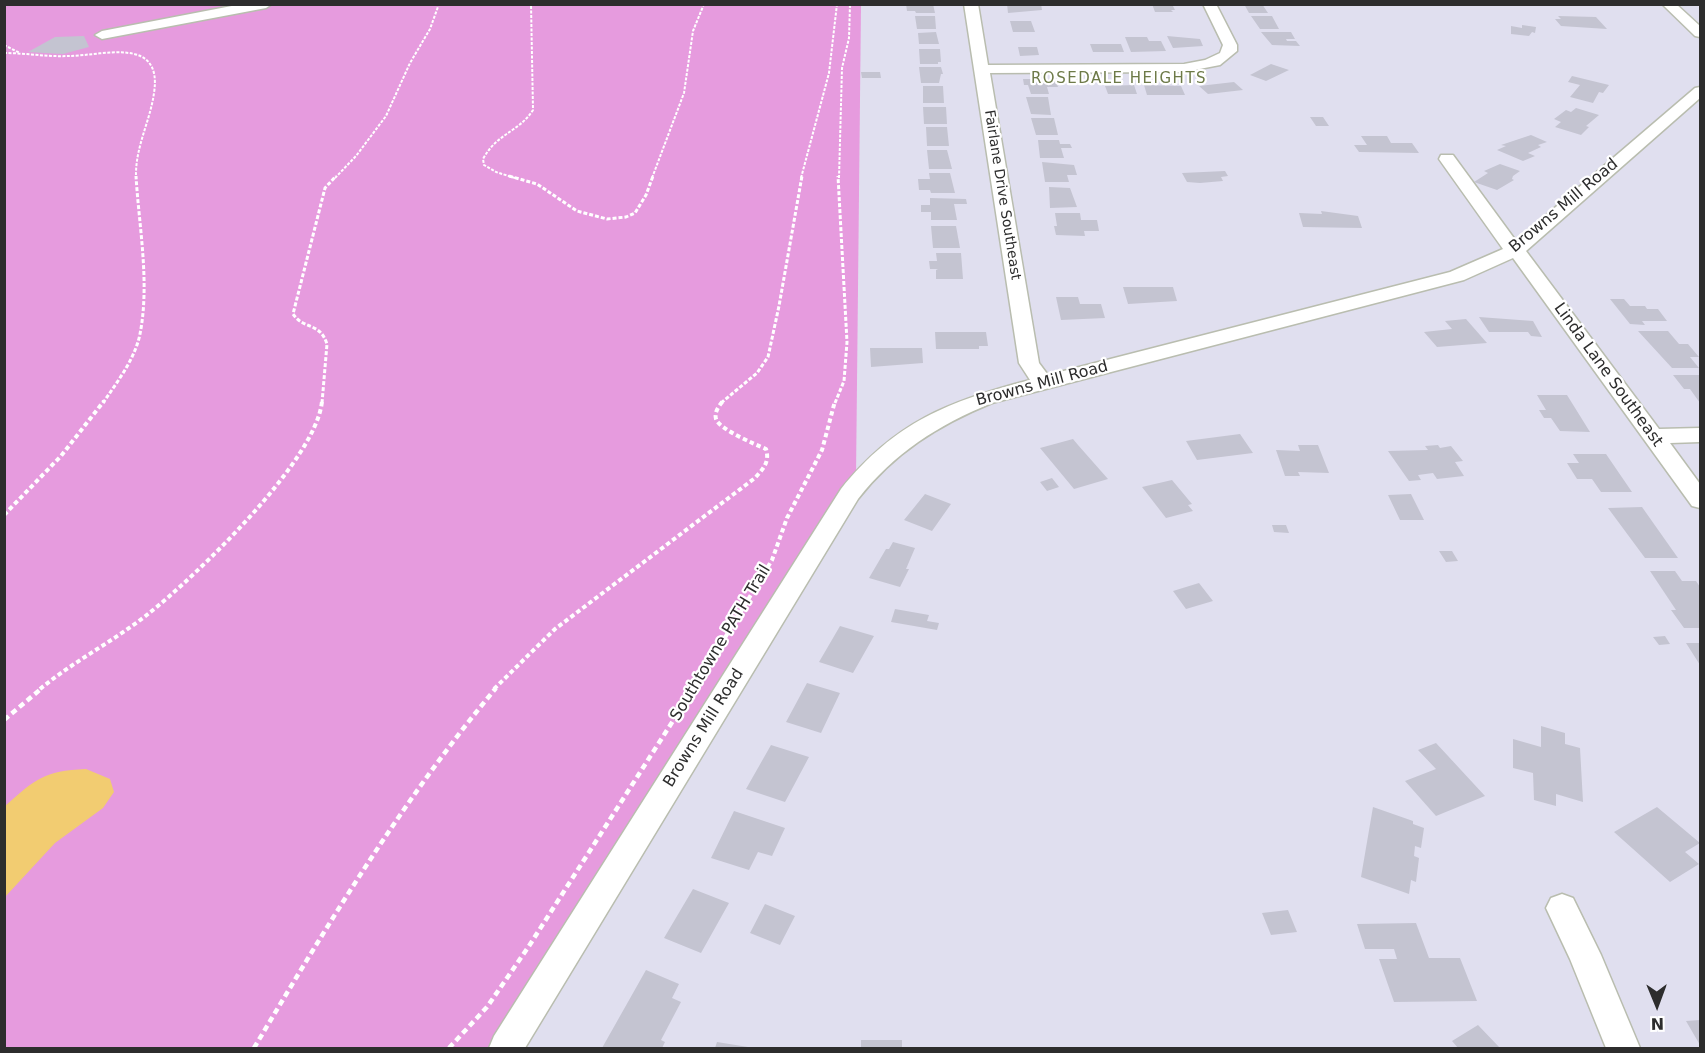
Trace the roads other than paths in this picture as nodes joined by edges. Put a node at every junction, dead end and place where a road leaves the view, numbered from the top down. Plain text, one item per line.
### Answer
1 (266, 4) edge
2 (971, 4) edge
3 (1209, 4) edge
4 (1668, 4) edge
5 (1701, 33) edge
6 (102, 35) dead end
7 (981, 69) junction
8 (1701, 91) edge
9 (1447, 159) dead end
10 (1515, 251) junction
11 (1042, 382) junction
12 (1701, 435) edge
13 (1653, 436) junction
14 (1701, 500) edge
15 (1562, 908) dead end
16 (506, 1048) edge
17 (1623, 1048) edge

1 - 6 street
2 - 7 street, Fairlane Drive Southeast
3 - 7 street
4 - 5 street
7 - 11 street, Fairlane Drive Southeast
8 - 10 street, Browns Mill Road
9 - 10 street, Linda Lane Southeast
10 - 11 street, Browns Mill Road
10 - 13 street, Linda Lane Southeast
11 - 16 street, Browns Mill Road
12 - 13 street
13 - 14 street, Linda Lane Southeast
15 - 17 street

